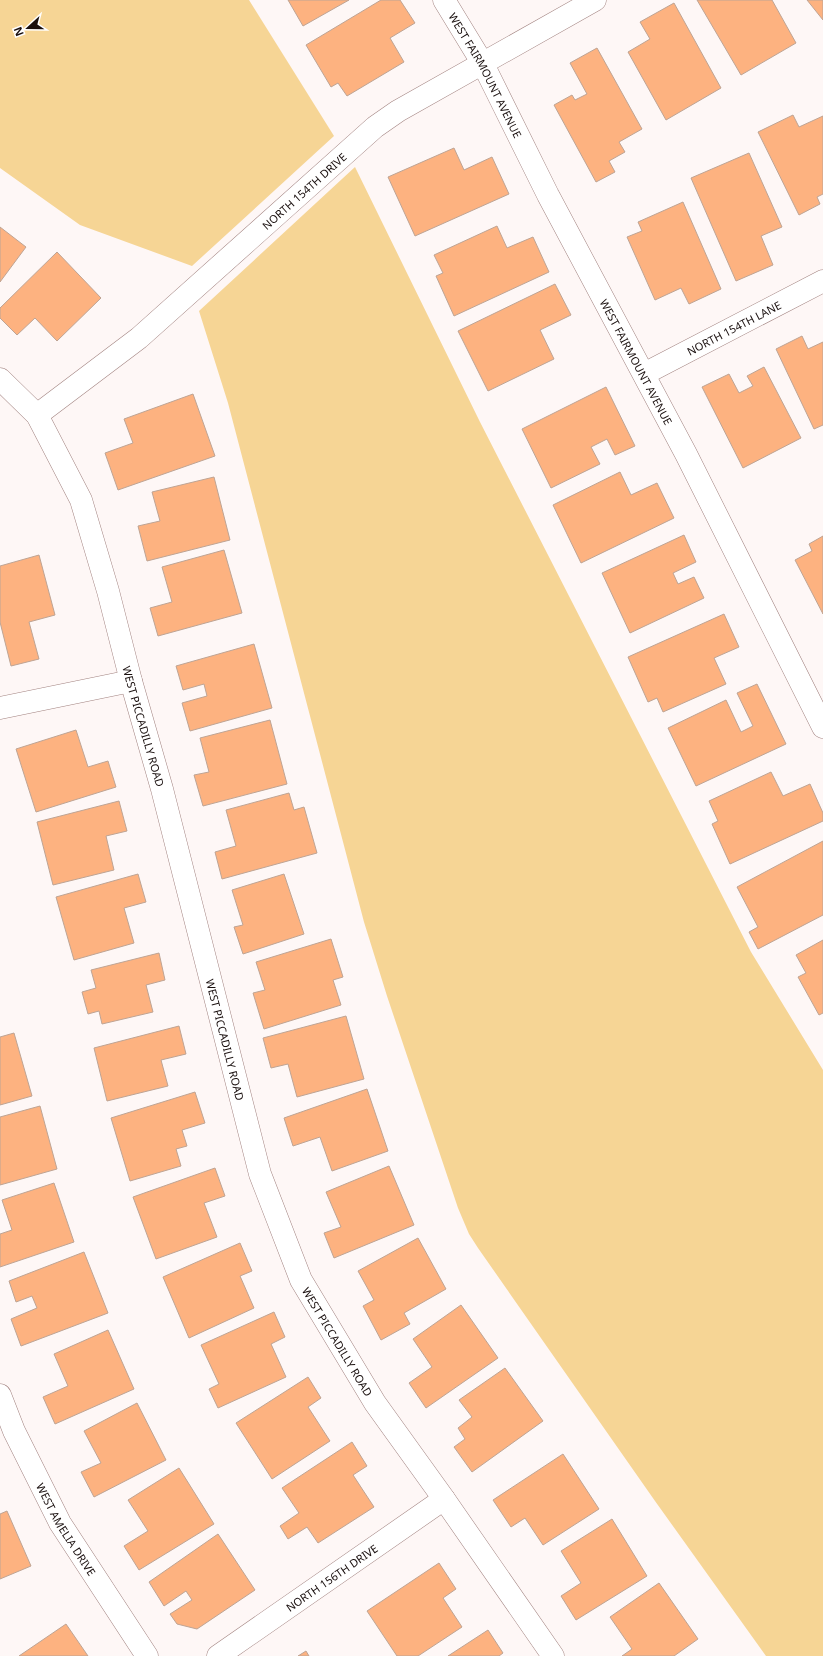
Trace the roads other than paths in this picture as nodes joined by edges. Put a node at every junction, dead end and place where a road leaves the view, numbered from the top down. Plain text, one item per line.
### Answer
1 (444, 0) edge
2 (595, 0) edge
3 (483, 64) junction
4 (823, 281) edge
5 (644, 374) junction
6 (0, 379) edge
7 (37, 415) junction
8 (131, 681) junction
9 (815, 687) edge
10 (0, 708) edge
11 (823, 727) edge
12 (0, 1395) edge
13 (7, 1435) edge
14 (444, 1499) junction
15 (148, 1656) edge
16 (218, 1656) edge
17 (553, 1656) edge

1 - 3 street, WEST FAIRMOUNT AVENUE
2 - 3 street, NORTH 154TH DRIVE
3 - 5 street, WEST FAIRMOUNT AVENUE
3 - 7 street, NORTH 154TH DRIVE
4 - 5 street, NORTH 154TH LANE
5 - 9 street, WEST FAIRMOUNT AVENUE
6 - 7 street, WEST PICCADILLY ROAD
7 - 8 street, WEST PICCADILLY ROAD
8 - 10 street
8 - 14 street, WEST PICCADILLY ROAD
9 - 11 street, WEST FAIRMOUNT AVENUE
12 - 13 street, WEST AMELIA DRIVE
13 - 15 street, WEST AMELIA DRIVE
14 - 16 street, NORTH 156TH DRIVE
14 - 17 street, WEST PICCADILLY ROAD

